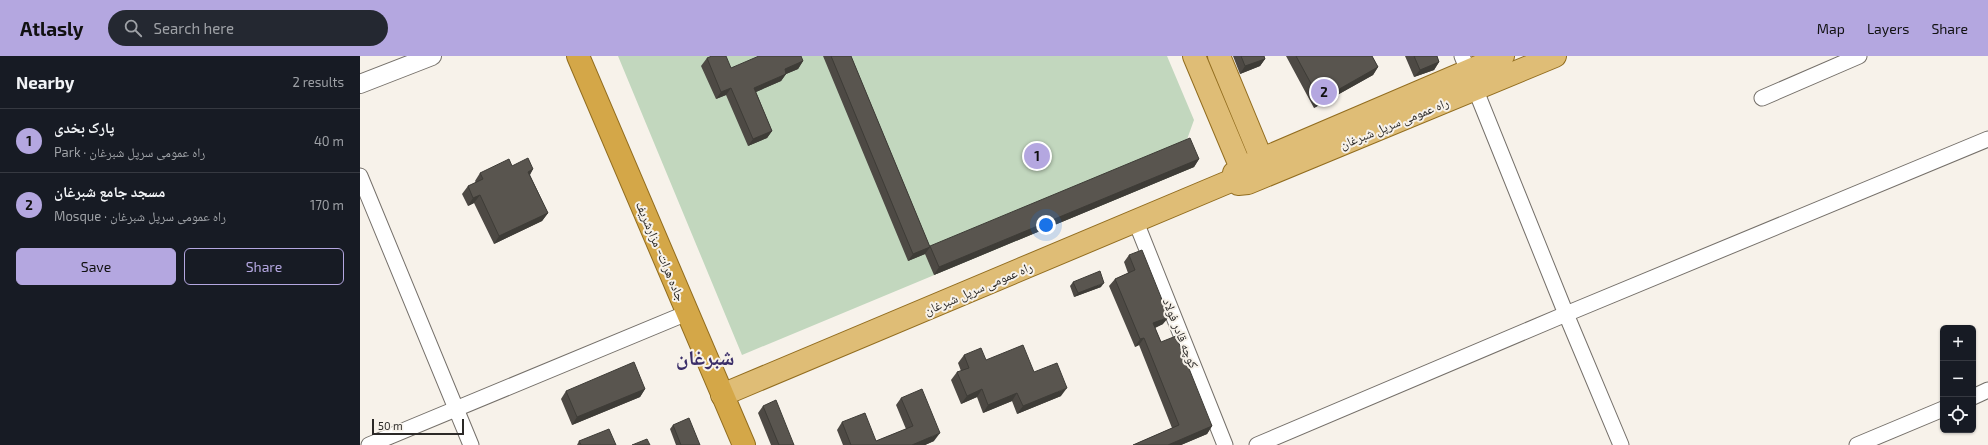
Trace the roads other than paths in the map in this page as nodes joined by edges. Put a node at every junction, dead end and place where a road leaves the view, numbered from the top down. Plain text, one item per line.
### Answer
1 (432, 56) edge
2 (578, 56) edge
3 (1194, 56) edge
4 (1219, 56) edge
5 (1503, 56) edge
6 (1555, 56) edge
7 (1859, 56) edge
8 (1469, 72) edge
9 (360, 84) edge
10 (1762, 98) dead end
11 (1988, 139) edge
12 (1265, 167) junction
13 (1237, 174) junction
14 (360, 176) edge
15 (1136, 222) junction
16 (687, 313) junction
17 (1566, 314) junction
18 (1988, 390) edge
19 (722, 395) junction
20 (1976, 396) edge
21 (456, 409) junction
22 (1940, 410) edge
23 (369, 445) edge
24 (471, 445) edge
25 (744, 445) edge
26 (1226, 445) edge
27 (1257, 445) edge
28 (1621, 445) edge
29 (1857, 445) edge

1 - 9 street
2 - 16 highway, جاده هرات- مزارشریف
3 - 13 main road
4 - 12 main road
5 - 8 main road, راه عمومی سرپل شبرغان
6 - 8 main road, راه عمومی سرپل شبرغان
7 - 10 street
8 - 12 main road, راه عمومی سرپل شبرغان
8 - 17 street
11 - 17 street
12 - 13 main road, راه عمومی سرپل شبرغان
13 - 15 main road, راه عمومی سرپل شبرغان
14 - 21 street
15 - 19 main road, راه عمومی سرپل شبرغان
15 - 26 street, کوچه قادر فولاد
16 - 19 highway, جاده هرات- مزارشریف
16 - 21 street
17 - 27 street
17 - 28 street
18 - 20 street
19 - 25 highway, جاده هرات- مزارشریف
21 - 23 street
21 - 24 street
22 - 29 street

